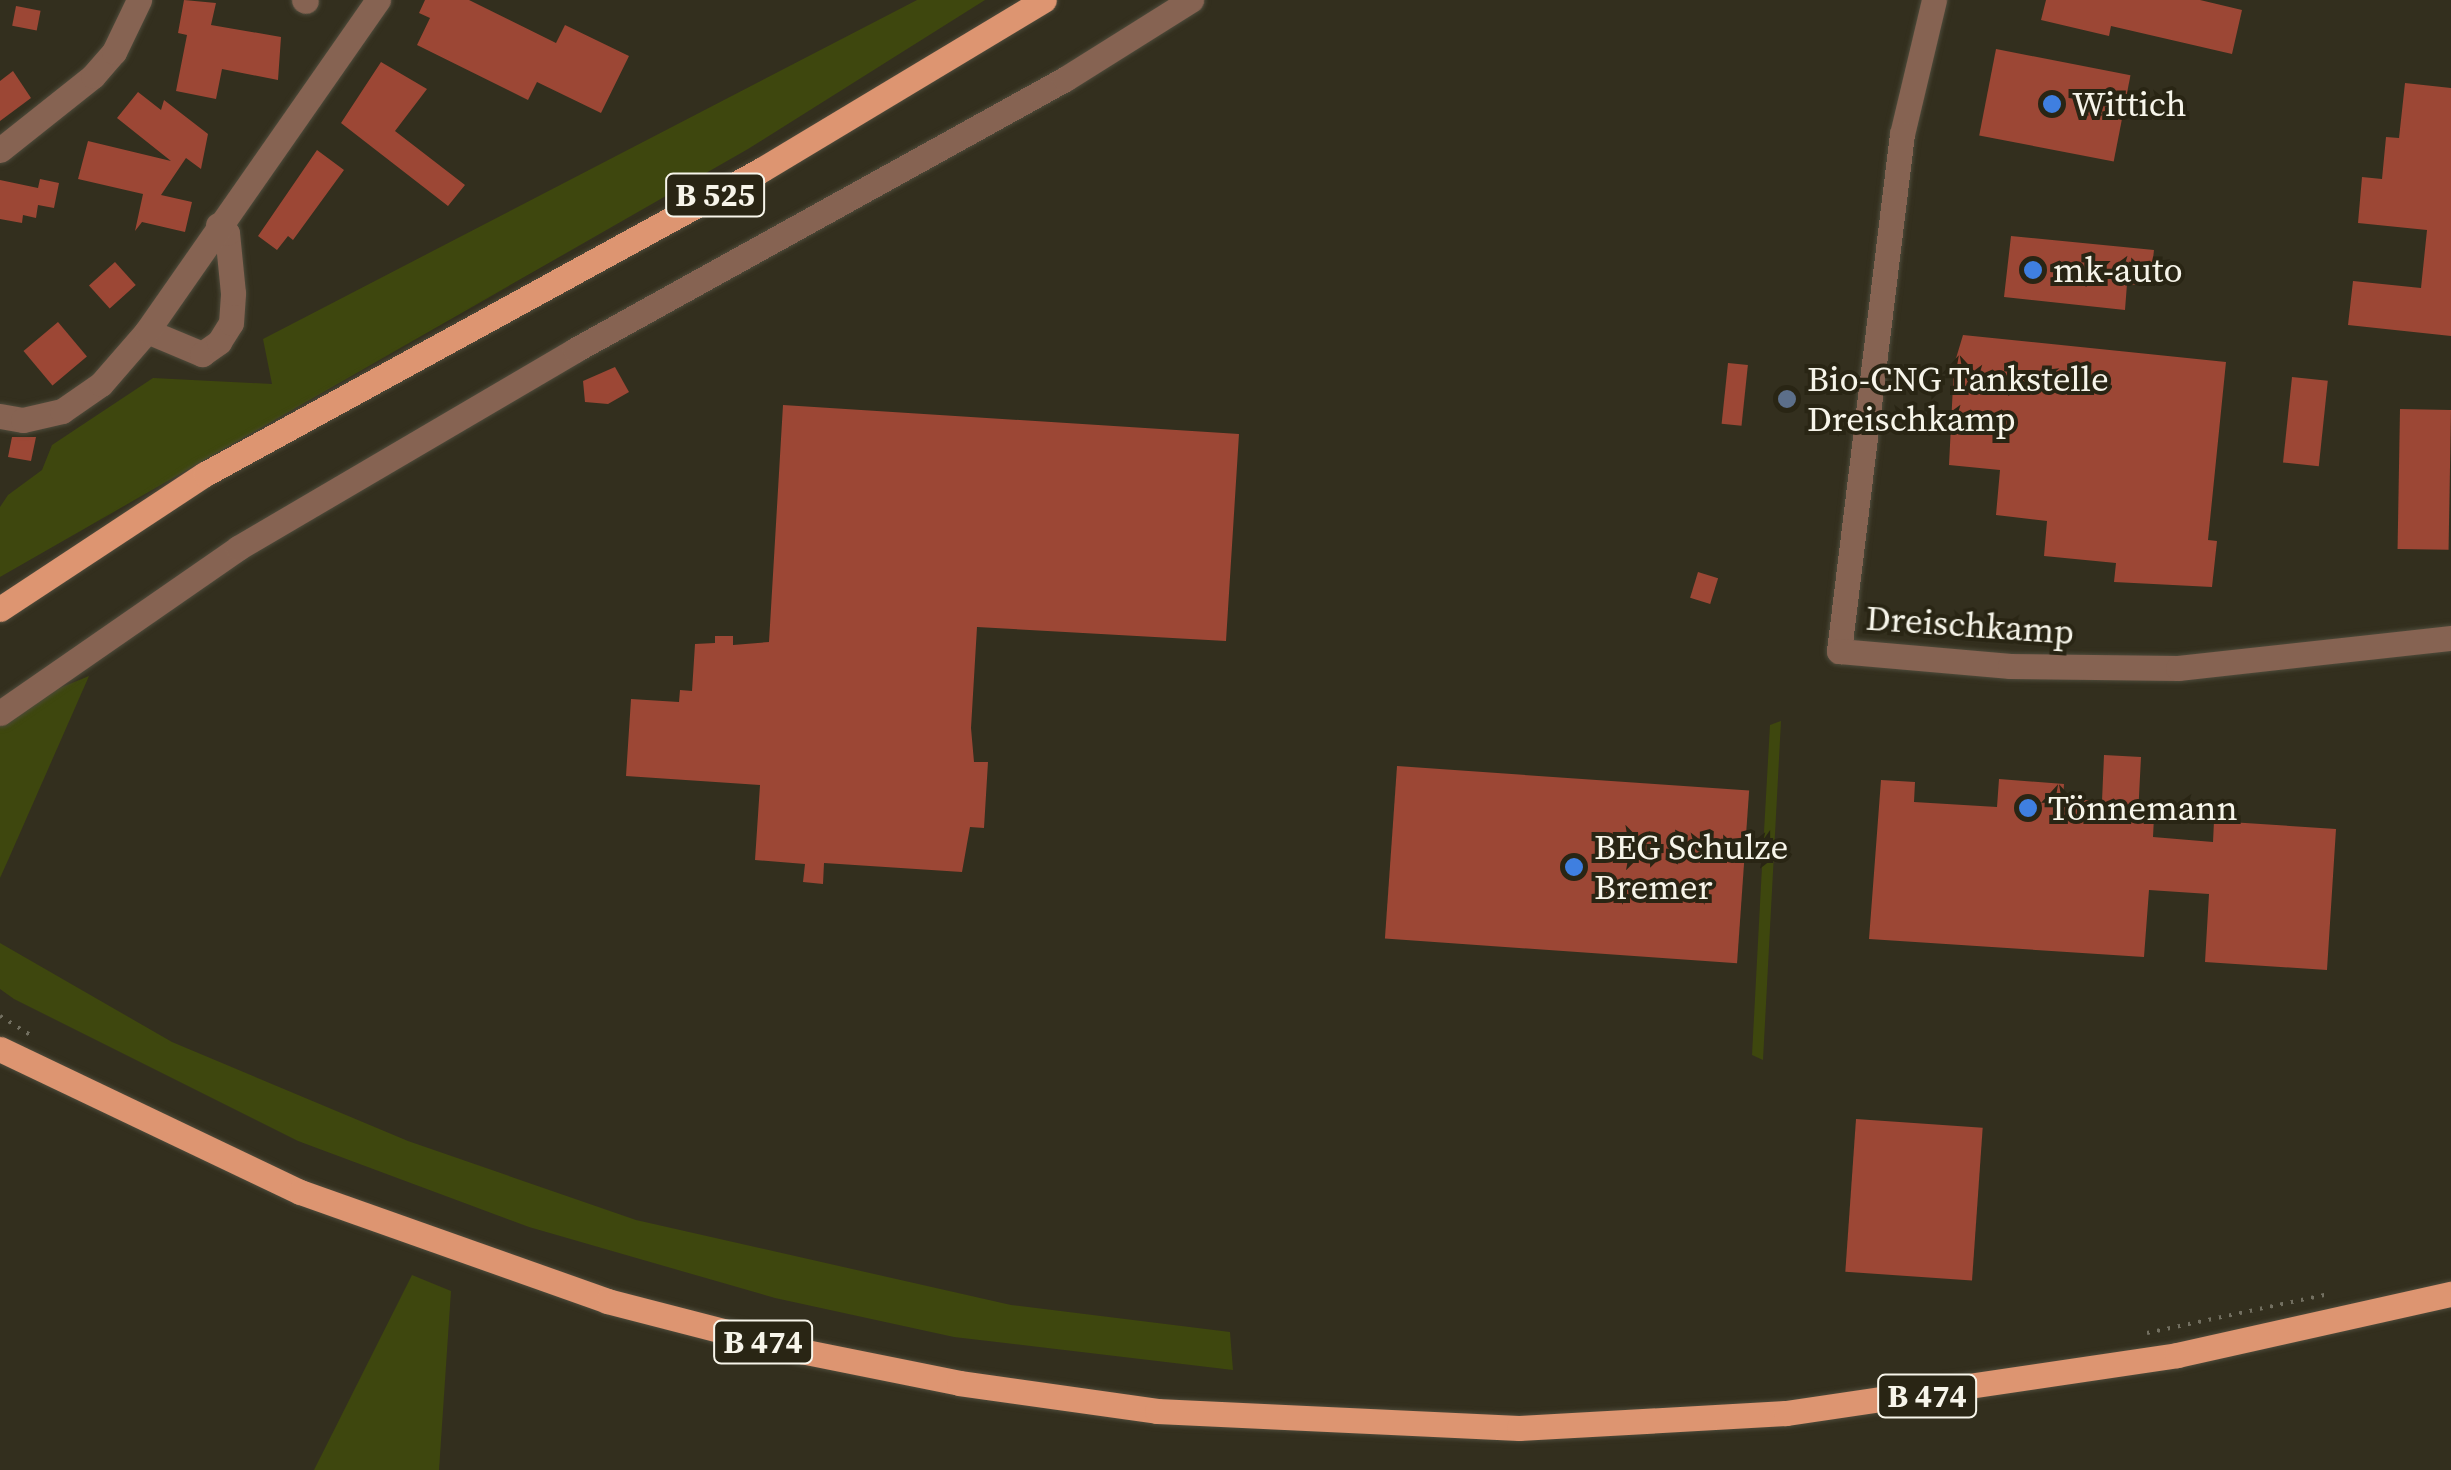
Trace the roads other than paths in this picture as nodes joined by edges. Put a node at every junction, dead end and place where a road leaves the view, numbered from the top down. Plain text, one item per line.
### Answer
1 (139, 0) edge
2 (378, 0) edge
3 (1044, 0) edge
4 (1190, 0) edge
5 (1934, 0) edge
6 (0, 150) edge
7 (218, 225) junction
8 (147, 332) junction
9 (0, 416) edge
10 (0, 609) edge
11 (2451, 638) edge
12 (0, 713) edge
13 (0, 1049) edge
14 (2451, 1294) edge

1 - 6 street
2 - 7 street
3 - 10 main road, B 525
4 - 12 street
5 - 11 street, Dreischkamp
7 - 8 street
7 - 8 street
8 - 9 street
13 - 14 main road, B 474

